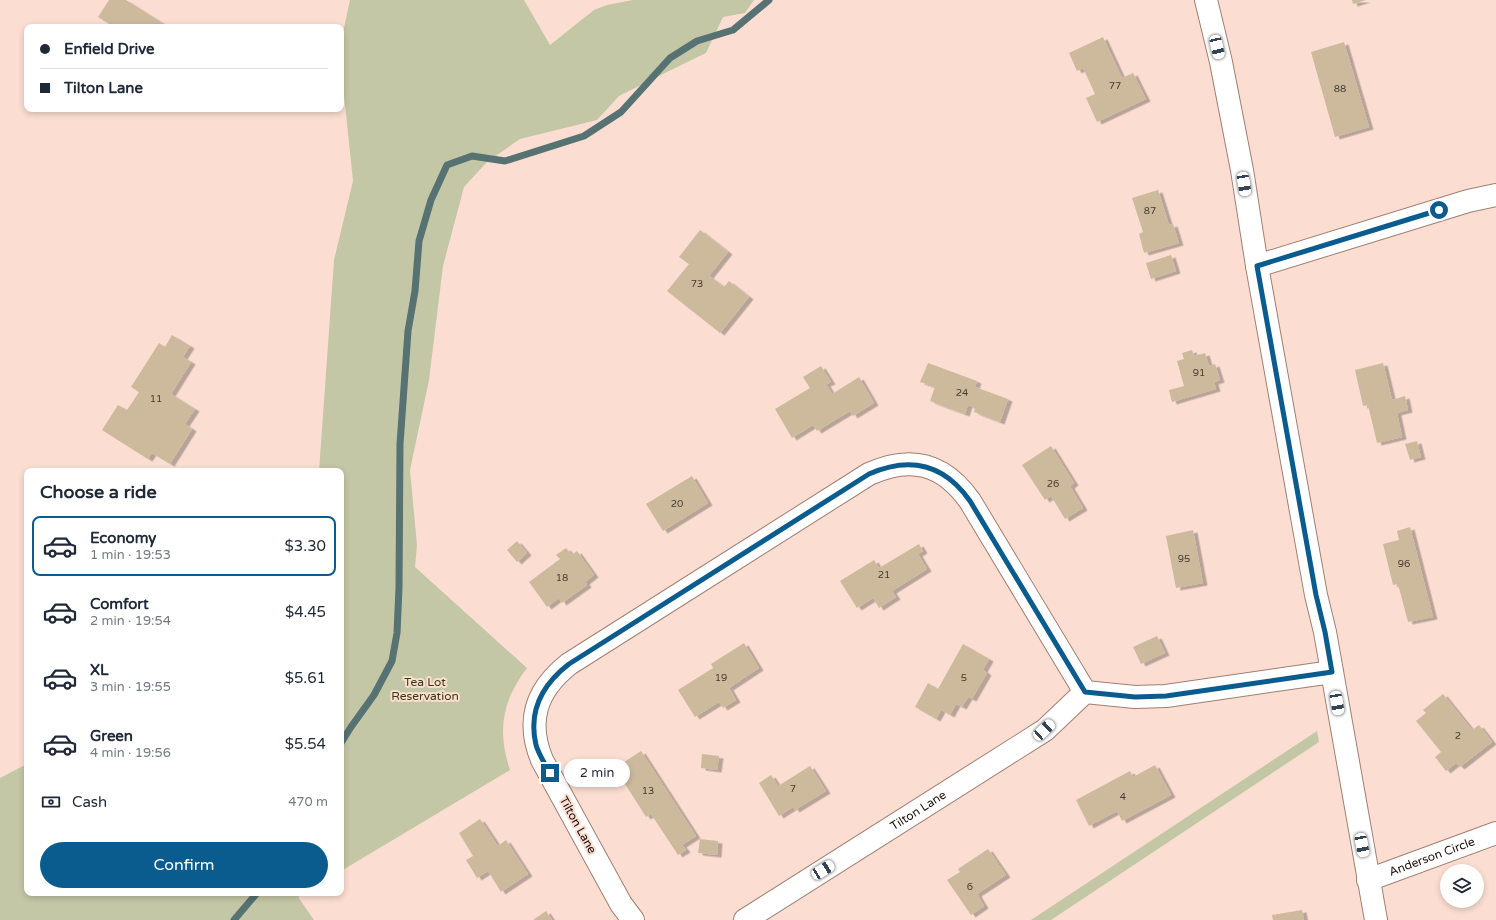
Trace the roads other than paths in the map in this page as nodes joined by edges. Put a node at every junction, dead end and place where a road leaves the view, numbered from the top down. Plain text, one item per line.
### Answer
1 (1206, 0) edge
2 (1496, 195) edge
3 (1257, 266) junction
4 (1332, 672) junction
5 (1085, 692) junction
6 (1496, 833) edge
7 (1368, 880) junction
8 (633, 920) edge
9 (744, 920) edge
10 (1376, 920) edge

1 - 3 street
2 - 3 street
3 - 4 street
4 - 5 street
4 - 7 street
5 - 8 street, Tilton Lane
5 - 9 street, Tilton Lane
6 - 7 street, Anderson Circle
7 - 10 street

